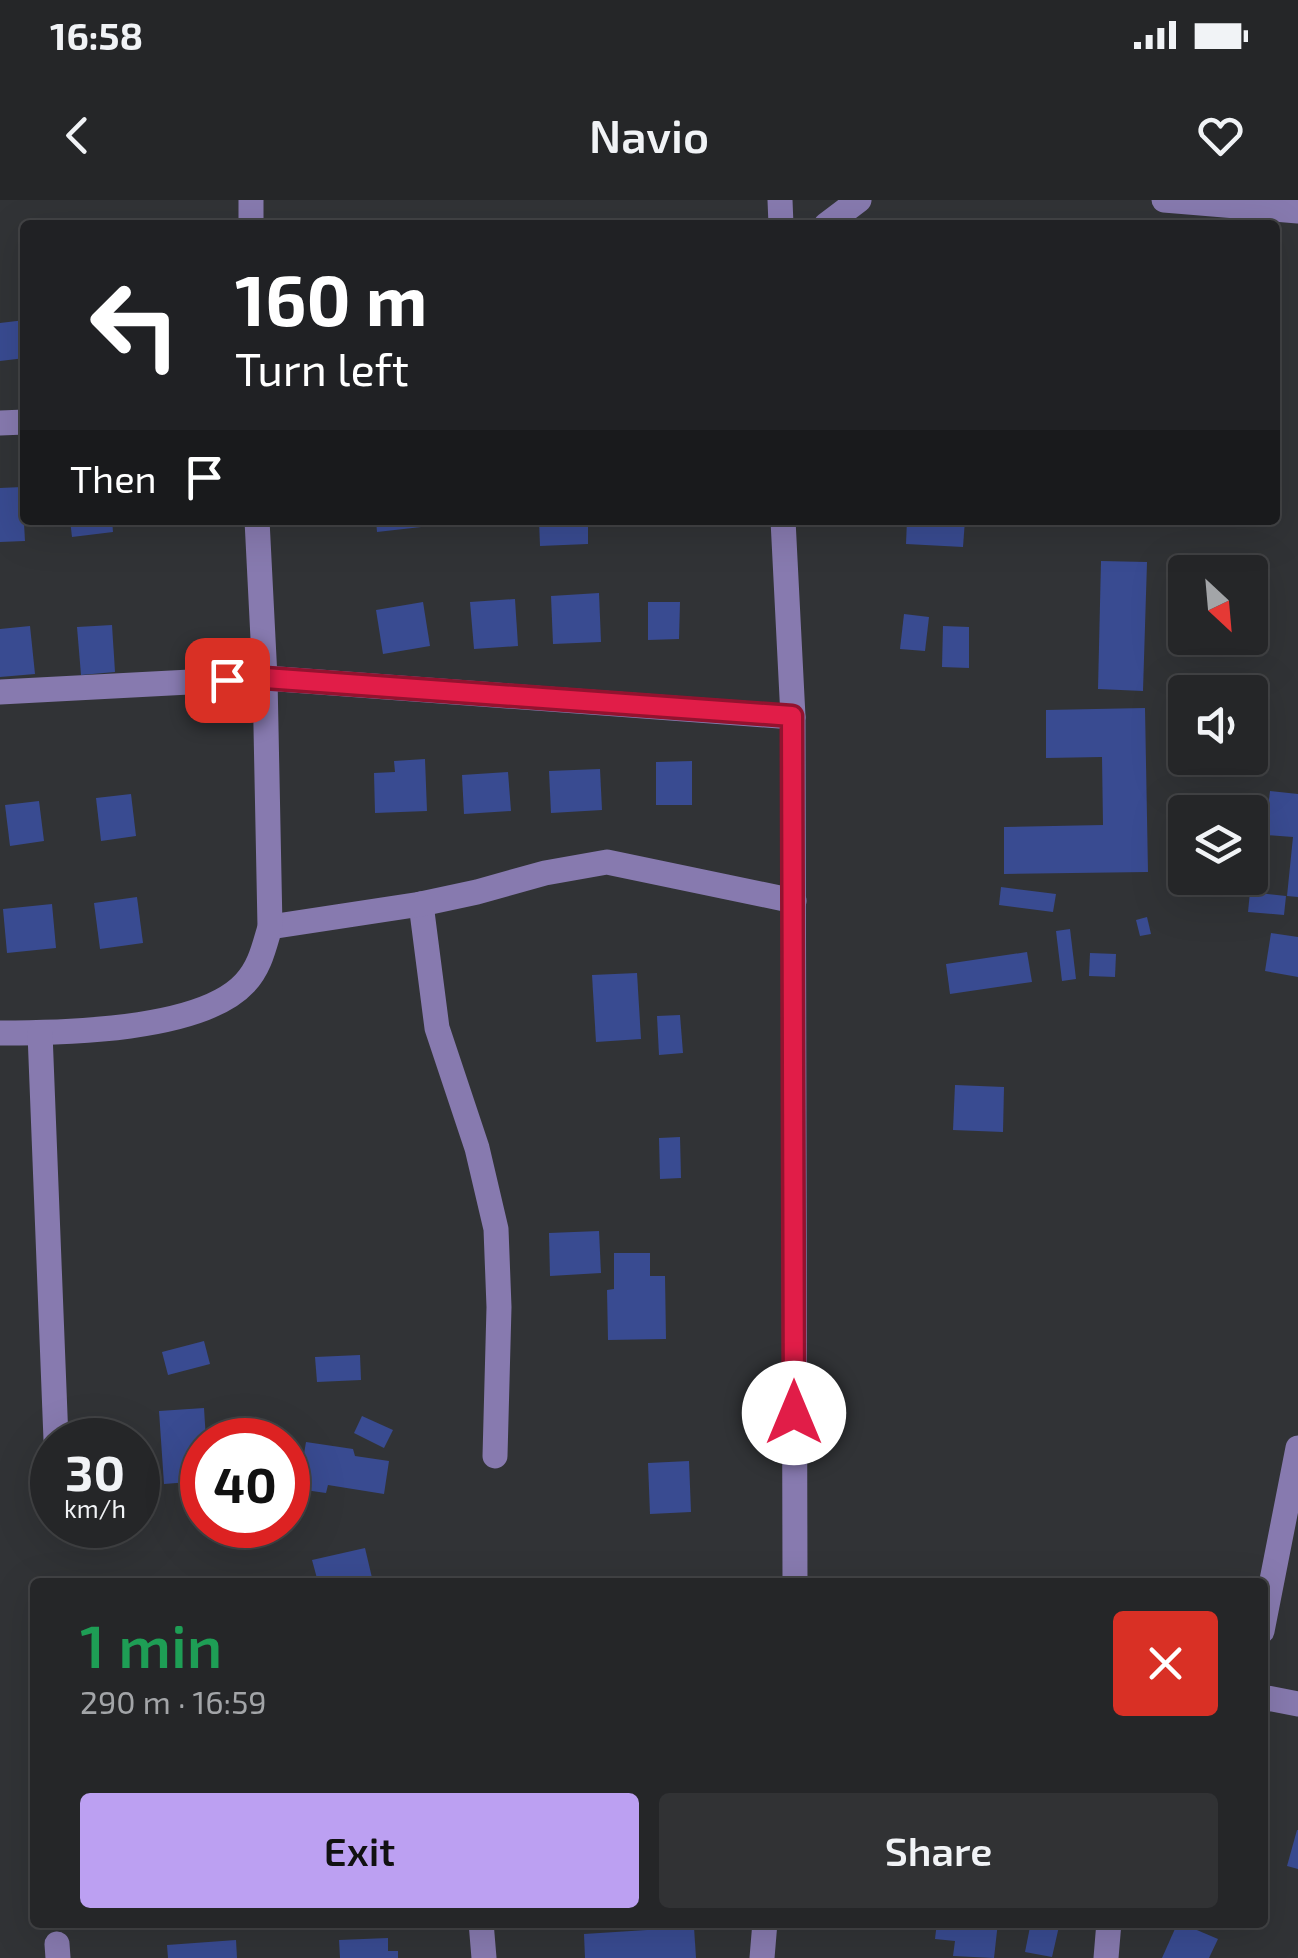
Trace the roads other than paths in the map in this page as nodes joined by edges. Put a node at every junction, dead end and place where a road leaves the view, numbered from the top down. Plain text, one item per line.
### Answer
1 (859, 200) edge
2 (1164, 200) edge
3 (1298, 211) edge
4 (833, 220) edge
5 (257, 525) edge
6 (784, 525) edge
7 (265, 678) junction
8 (0, 692) edge
9 (792, 716) junction
10 (794, 900) junction
11 (421, 904) junction
12 (270, 927) junction
13 (0, 1033) edge
14 (40, 1033) junction
15 (55, 1418) edge
16 (1298, 1448) edge
17 (496, 1456) dead end
18 (795, 1578) edge
19 (1268, 1600) edge
20 (1268, 1698) edge
21 (1298, 1704) edge
22 (482, 1928) edge
23 (764, 1928) edge
24 (1108, 1928) edge
25 (484, 1958) edge
26 (762, 1958) edge
27 (1106, 1958) edge

1 - 4 street
2 - 3 street
5 - 7 street
6 - 9 street
7 - 8 street
7 - 9 street
7 - 12 street
9 - 10 street
10 - 11 street
10 - 18 street
11 - 12 street
11 - 17 street
12 - 14 street
13 - 14 street
14 - 15 street
16 - 19 street
20 - 21 street
22 - 25 street
23 - 26 street
24 - 27 street

